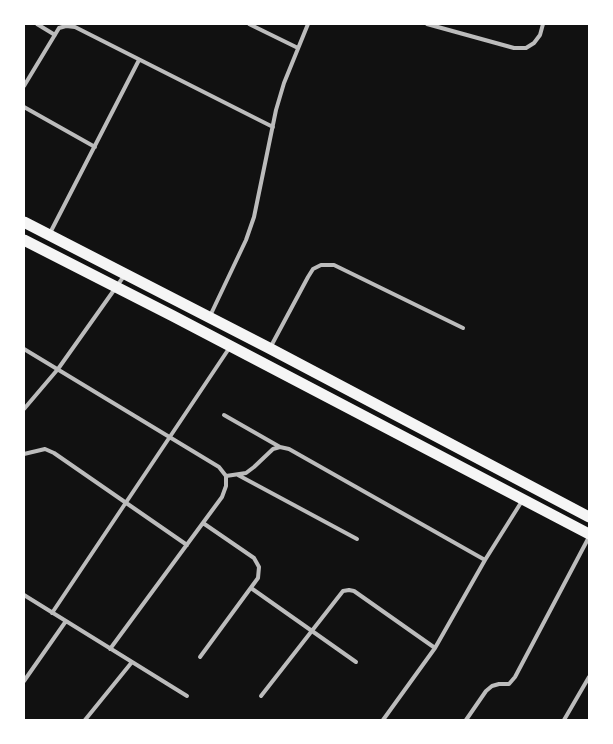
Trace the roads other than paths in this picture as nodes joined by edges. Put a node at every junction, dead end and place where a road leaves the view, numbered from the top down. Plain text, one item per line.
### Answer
1 (37, 24) edge
2 (249, 24) edge
3 (308, 24) edge
4 (427, 24) edge
5 (543, 24) edge
6 (55, 35) junction
7 (298, 48) junction
8 (139, 60) junction
9 (24, 86) edge
10 (24, 108) edge
11 (273, 127) junction
12 (95, 147) junction
13 (24, 222) edge
14 (49, 234) junction
15 (24, 240) edge
16 (125, 274) junction
17 (117, 288) junction
18 (210, 317) junction
19 (463, 328) dead end
20 (231, 347) junction
21 (269, 348) junction
22 (24, 349) edge
23 (58, 369) junction
24 (24, 409) edge
25 (224, 415) dead end
26 (170, 436) junction
27 (280, 447) junction
28 (24, 454) edge
29 (238, 475) junction
30 (226, 476) junction
31 (522, 500) junction
32 (126, 503) junction
33 (589, 517) edge
34 (203, 523) junction
35 (589, 536) edge
36 (357, 540) dead end
37 (187, 545) junction
38 (485, 560) junction
39 (251, 588) junction
40 (24, 595) edge
41 (52, 613) junction
42 (66, 621) junction
43 (312, 631) junction
44 (435, 648) junction
45 (110, 649) junction
46 (200, 657) dead end
47 (132, 662) junction
48 (356, 662) dead end
49 (589, 677) edge
50 (24, 682) edge
51 (187, 696) dead end
52 (261, 696) dead end
53 (85, 720) edge
54 (383, 720) edge
55 (466, 720) edge
56 (564, 720) edge

1 - 6 street
2 - 7 street
3 - 7 street
4 - 5 street
6 - 8 street
6 - 9 street
7 - 11 street
8 - 11 street
8 - 12 street
10 - 12 street
11 - 18 street
12 - 14 street
13 - 14 highway
14 - 16 highway
15 - 17 highway
16 - 17 street
16 - 18 highway
17 - 20 highway
17 - 23 street
18 - 21 highway
19 - 21 street
20 - 26 street
20 - 31 highway
21 - 33 highway
22 - 23 street
23 - 24 street
23 - 26 street
25 - 27 street
26 - 30 street
26 - 32 street
27 - 29 street
27 - 38 street
28 - 32 street
29 - 30 street
29 - 36 street
30 - 34 street
31 - 35 highway
31 - 38 street
32 - 37 street
32 - 41 street
34 - 37 street
34 - 39 street
35 - 55 street
37 - 45 street
38 - 44 street
39 - 43 street
39 - 46 street
40 - 41 street
41 - 42 street
42 - 45 street
42 - 50 street
43 - 44 street
43 - 48 street
43 - 52 street
44 - 54 street
45 - 47 street
47 - 51 street
47 - 53 street
49 - 56 street

